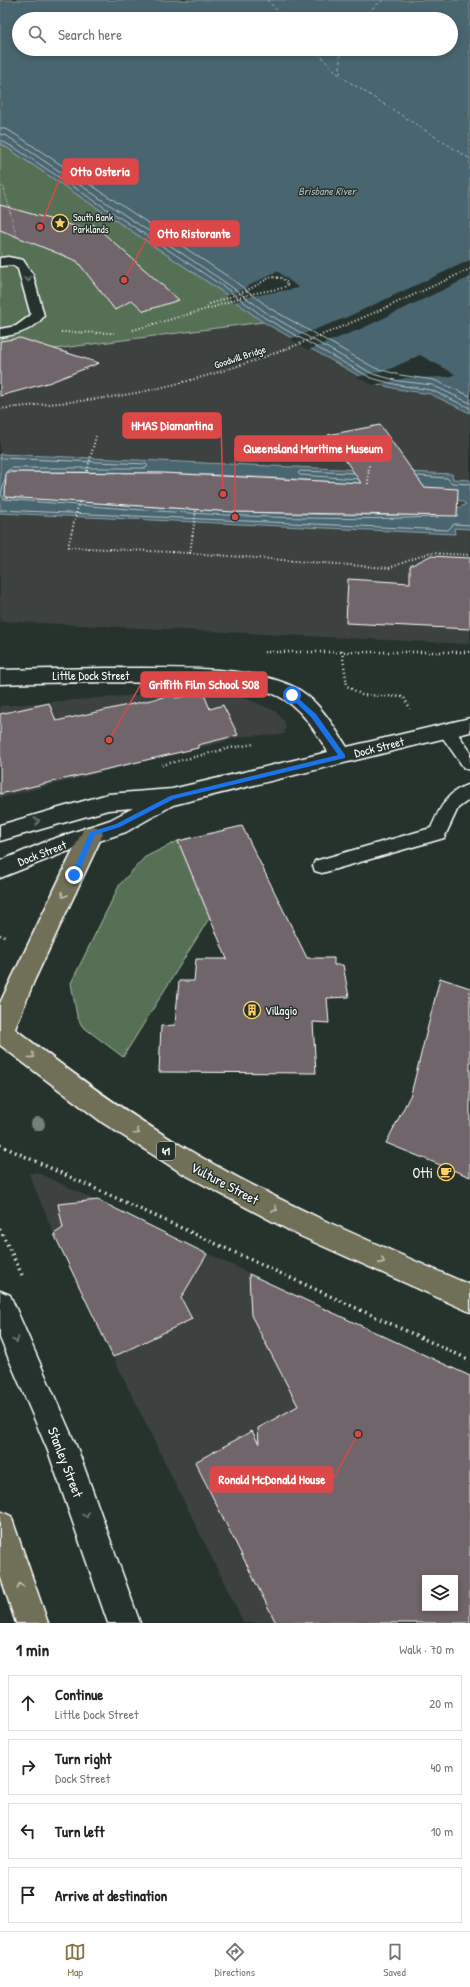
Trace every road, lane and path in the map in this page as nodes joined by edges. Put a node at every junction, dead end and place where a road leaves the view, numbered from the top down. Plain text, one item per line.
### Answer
1 (0, 185) edge
2 (14, 261) junction
3 (0, 262) edge
4 (470, 268) edge
5 (207, 308) junction
6 (133, 330) dead end
7 (17, 331) junction
8 (0, 333) edge
9 (114, 333) dead end
10 (0, 409) edge
11 (96, 436) dead end
12 (369, 463) dead end
13 (87, 471) dead end
14 (368, 484) dead end
15 (79, 502) dead end
16 (196, 510) dead end
17 (190, 553) junction
18 (470, 555) edge
19 (342, 651) dead end
20 (0, 677) edge
21 (411, 712) dead end
22 (470, 725) edge
23 (447, 731) junction
24 (342, 757) junction
25 (470, 764) edge
26 (470, 790) edge
27 (172, 797) junction
28 (0, 833) edge
29 (92, 834) junction
30 (322, 866) dead end
31 (0, 870) edge
32 (1, 1031) edge
33 (0, 1145) edge
34 (470, 1299) edge
35 (0, 1304) edge
36 (470, 1360) edge
37 (0, 1527) edge
38 (117, 1616) edge
39 (32, 1623) edge

1 - 2 path
2 - 3 lane
2 -> 7 lane
4 - 10 path, Goodwill Bridge
5 - 5 path
5 - 6 path
7 - 8 lane
7 - 9 path
11 - 13 path
12 - 14 path
15 - 17 path
16 - 17 path
17 - 18 path
19 - 21 path
20 - 24 street, Little Dock Street
22 - 23 street, Dock Street
23 - 24 street, Dock Street
23 - 25 lane
24 - 27 street, Dock Street
26 - 30 lane
28 -> 27 street, Dock Street
27 - 29 street, Dock Street
29 - 31 street, Dock Street
29 -> 32 main road
32 -> 34 main road, Vulture Street / 41
33 - 36 path
35 -> 38 street, Stanley Street
39 -> 37 main road

